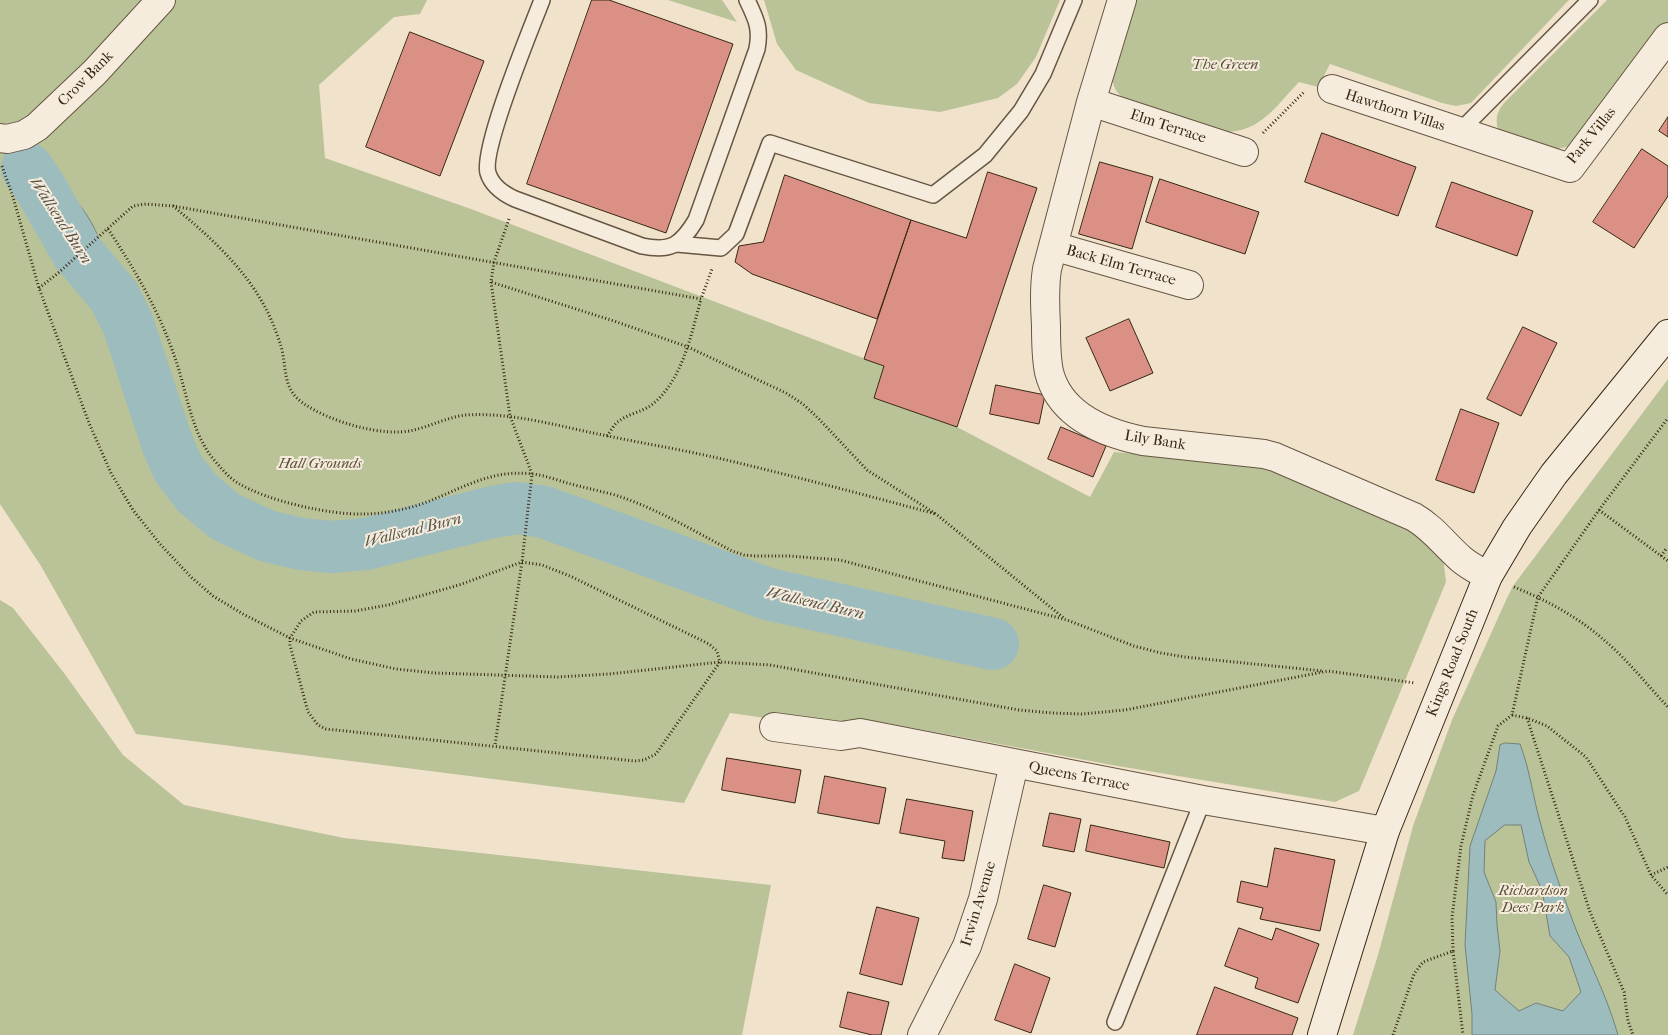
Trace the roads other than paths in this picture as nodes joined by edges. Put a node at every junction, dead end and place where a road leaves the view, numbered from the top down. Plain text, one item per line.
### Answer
1 (161, 0) edge
2 (542, 0) edge
3 (747, 0) edge
4 (1074, 0) edge
5 (1122, 0) edge
6 (1590, 0) edge
7 (1668, 37) edge
8 (1332, 89) road end
9 (1091, 102) junction
10 (1459, 132) junction
11 (0, 138) edge
12 (1244, 152) road end
13 (678, 244) junction
14 (1053, 246) junction
15 (1189, 285) dead end
16 (1668, 334) edge
17 (1488, 576) junction
18 (774, 727) dead end
19 (1014, 764) junction
20 (1202, 800) junction
21 (1385, 831) junction
22 (1115, 1022) dead end
23 (922, 1035) edge
24 (1322, 1035) edge

1 - 11 street, Crow Bank
2 - 13 lane
3 - 13 lane
4 - 13 lane
5 - 9 street, Lily Bank
6 - 10 lane
7 - 10 street, Park Villas
8 - 10 street, Hawthorn Villas
9 - 12 street, Elm Terrace
9 - 14 street, Lily Bank
14 - 15 street, Back Elm Terrace
14 - 17 street, Lily Bank
16 - 17 street, Kings Road South
17 - 21 street, Kings Road South
18 - 19 street, Queens Terrace
19 - 20 street, Queens Terrace
19 - 23 street, Irwin Avenue
20 - 21 street, Queens Terrace
20 - 22 lane
21 - 24 street, Kings Road South

